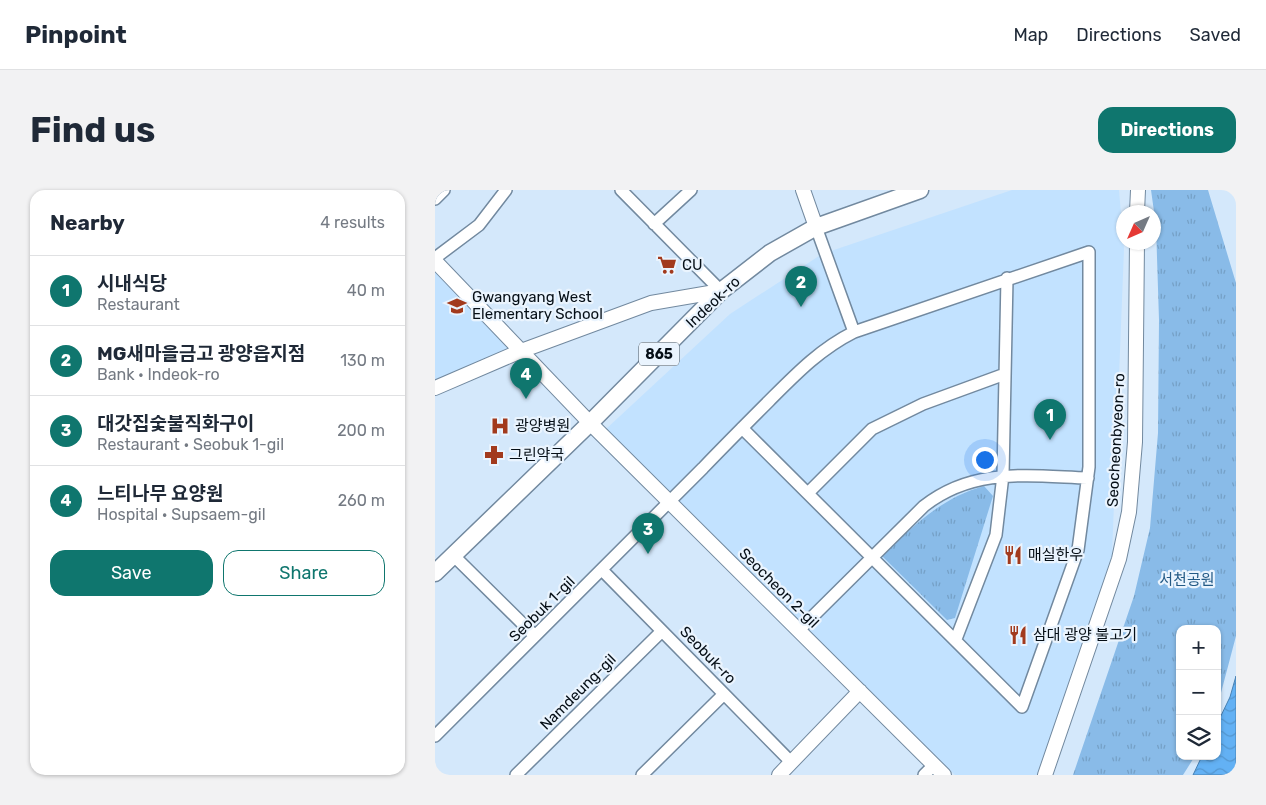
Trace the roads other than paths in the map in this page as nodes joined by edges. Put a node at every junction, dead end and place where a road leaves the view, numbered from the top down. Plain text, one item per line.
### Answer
1 (444, 190) edge
2 (506, 190) edge
3 (621, 190) edge
4 (691, 190) edge
5 (803, 190) edge
6 (920, 190) edge
7 (1138, 190) edge
8 (435, 199) edge
9 (1137, 205) edge
10 (655, 224) junction
11 (815, 227) junction
12 (1137, 250) edge
13 (435, 260) edge
14 (1007, 278) junction
15 (721, 291) junction
16 (854, 332) junction
17 (521, 351) junction
18 (1005, 374) junction
19 (435, 388) edge
20 (590, 423) junction
21 (742, 428) junction
22 (1003, 475) junction
23 (1088, 478) junction
24 (809, 492) junction
25 (669, 502) junction
26 (453, 555) junction
27 (872, 557) junction
28 (602, 570) junction
29 (435, 573) edge
30 (799, 630) junction
31 (662, 631) junction
32 (535, 636) junction
33 (956, 639) junction
34 (860, 691) junction
35 (724, 694) junction
36 (435, 736) edge
37 (791, 762) junction
38 (939, 770) edge
39 (516, 775) edge
40 (642, 775) edge
41 (779, 775) edge
42 (924, 775) edge
43 (1045, 775) edge

1 - 8 street
2 - 13 street
3 - 10 street
4 - 10 street
5 - 11 street
6 - 11 main road, Indeok-ro / 865
7 - 9 street
10 - 15 street
11 - 15 main road, Indeok-ro / 865
11 - 16 street
12 - 43 street, Seocheonbyeon-ro
13 - 17 street, Seocheon 2-gil
14 - 16 street, Seobuk 1-gil
14 - 18 street
14 - 23 street, Seobuk 1-gil
15 - 17 street
15 - 20 main road, Indeok-ro / 865
16 - 21 street, Seobuk 1-gil
17 - 19 street
17 - 20 street, Seocheon 2-gil
18 - 22 street
18 - 24 street
20 - 25 street, Seocheon 2-gil
20 - 26 main road, Indeok-ro / 865
21 - 24 street
21 - 25 street, Seobuk 1-gil
22 - 23 street
22 - 27 street
22 - 33 street
23 - 33 street
24 - 27 street
25 - 28 street, Seobuk 1-gil
25 - 30 street, Seocheon 2-gil
26 - 29 main road, Indeok-ro / 865
26 - 32 street
27 - 30 street
27 - 33 street
28 - 31 street, Seobuk-ro
28 - 32 street, Seobuk 1-gil
30 - 34 street, Seocheon 2-gil
31 - 35 street, Seobuk-ro
31 - 39 street, Namdeung-gil
32 - 36 street, Seobuk 1-gil
34 - 37 street
34 - 38 street, Seocheon 2-gil
35 - 37 street, Seobuk-ro
35 - 40 street
37 - 41 street
38 - 42 street

